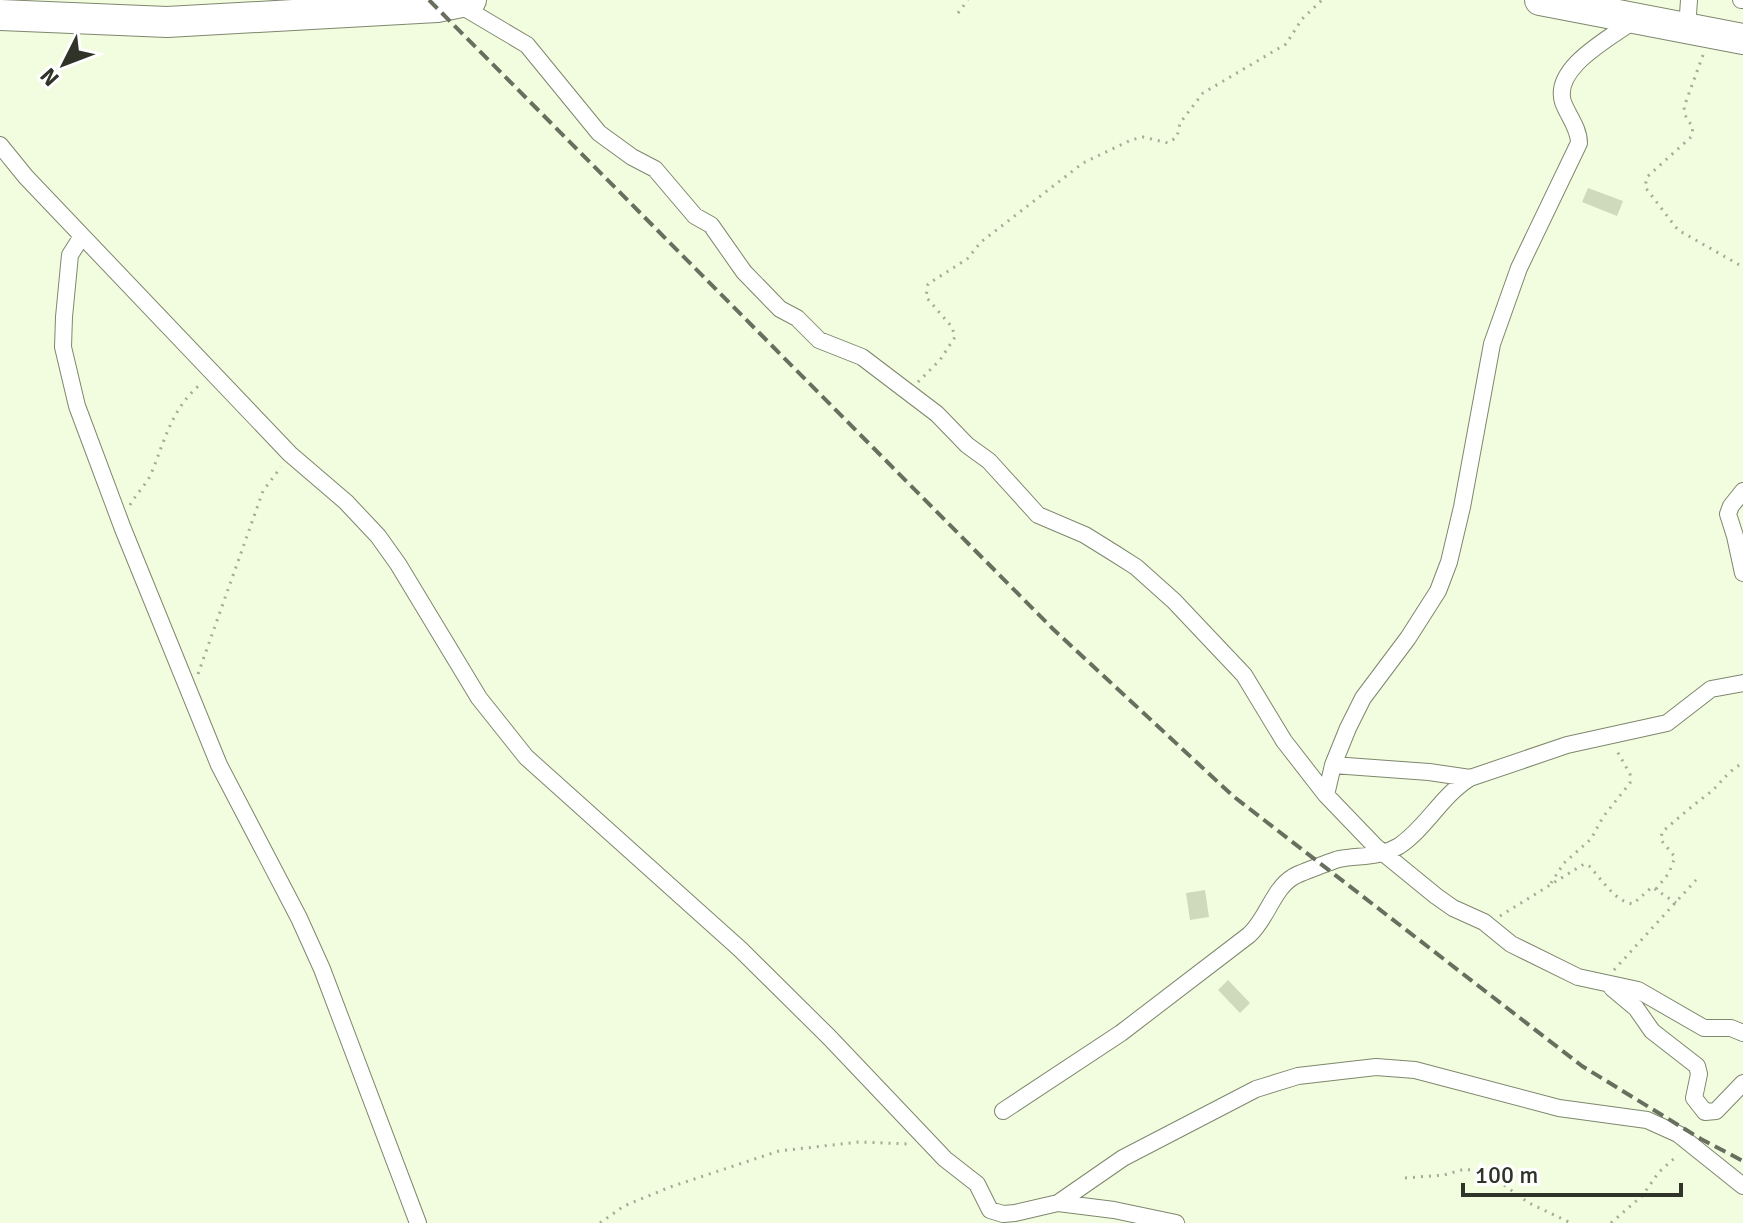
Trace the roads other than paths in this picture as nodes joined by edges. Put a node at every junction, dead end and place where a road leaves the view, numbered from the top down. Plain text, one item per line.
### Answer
1 (360, 0) edge
2 (1540, 0) edge
3 (464, 1) edge
4 (400, 9) junction
5 (0, 15) edge
6 (1639, 17) junction
7 (1695, 20) edge
8 (1743, 39) edge
9 (0, 145) edge
10 (82, 236) junction
11 (1743, 491) edge
12 (1743, 573) edge
13 (1743, 683) edge
14 (1333, 765) junction
15 (1470, 778) junction
16 (1326, 795) junction
17 (1385, 854) junction
18 (1604, 983) junction
19 (1743, 1033) edge
20 (1743, 1083) edge
21 (1003, 1111) dead end
22 (977, 1184) junction
23 (1743, 1186) edge
24 (1058, 1203) junction
25 (418, 1223) edge
26 (987, 1223) edge
27 (1176, 1223) edge

1 - 4 street
2 - 6 highway
3 - 4 highway
3 - 16 street
4 - 5 highway
6 - 7 highway
6 - 14 street
7 - 8 highway
9 - 10 street
10 - 22 street
10 - 25 street
11 - 12 street
13 - 15 street
14 - 15 street
14 - 16 street
15 - 17 street
16 - 17 street
17 - 18 street
17 - 21 street
18 - 19 street
18 - 20 street
22 - 24 street
22 - 26 street
23 - 24 street
24 - 27 street

